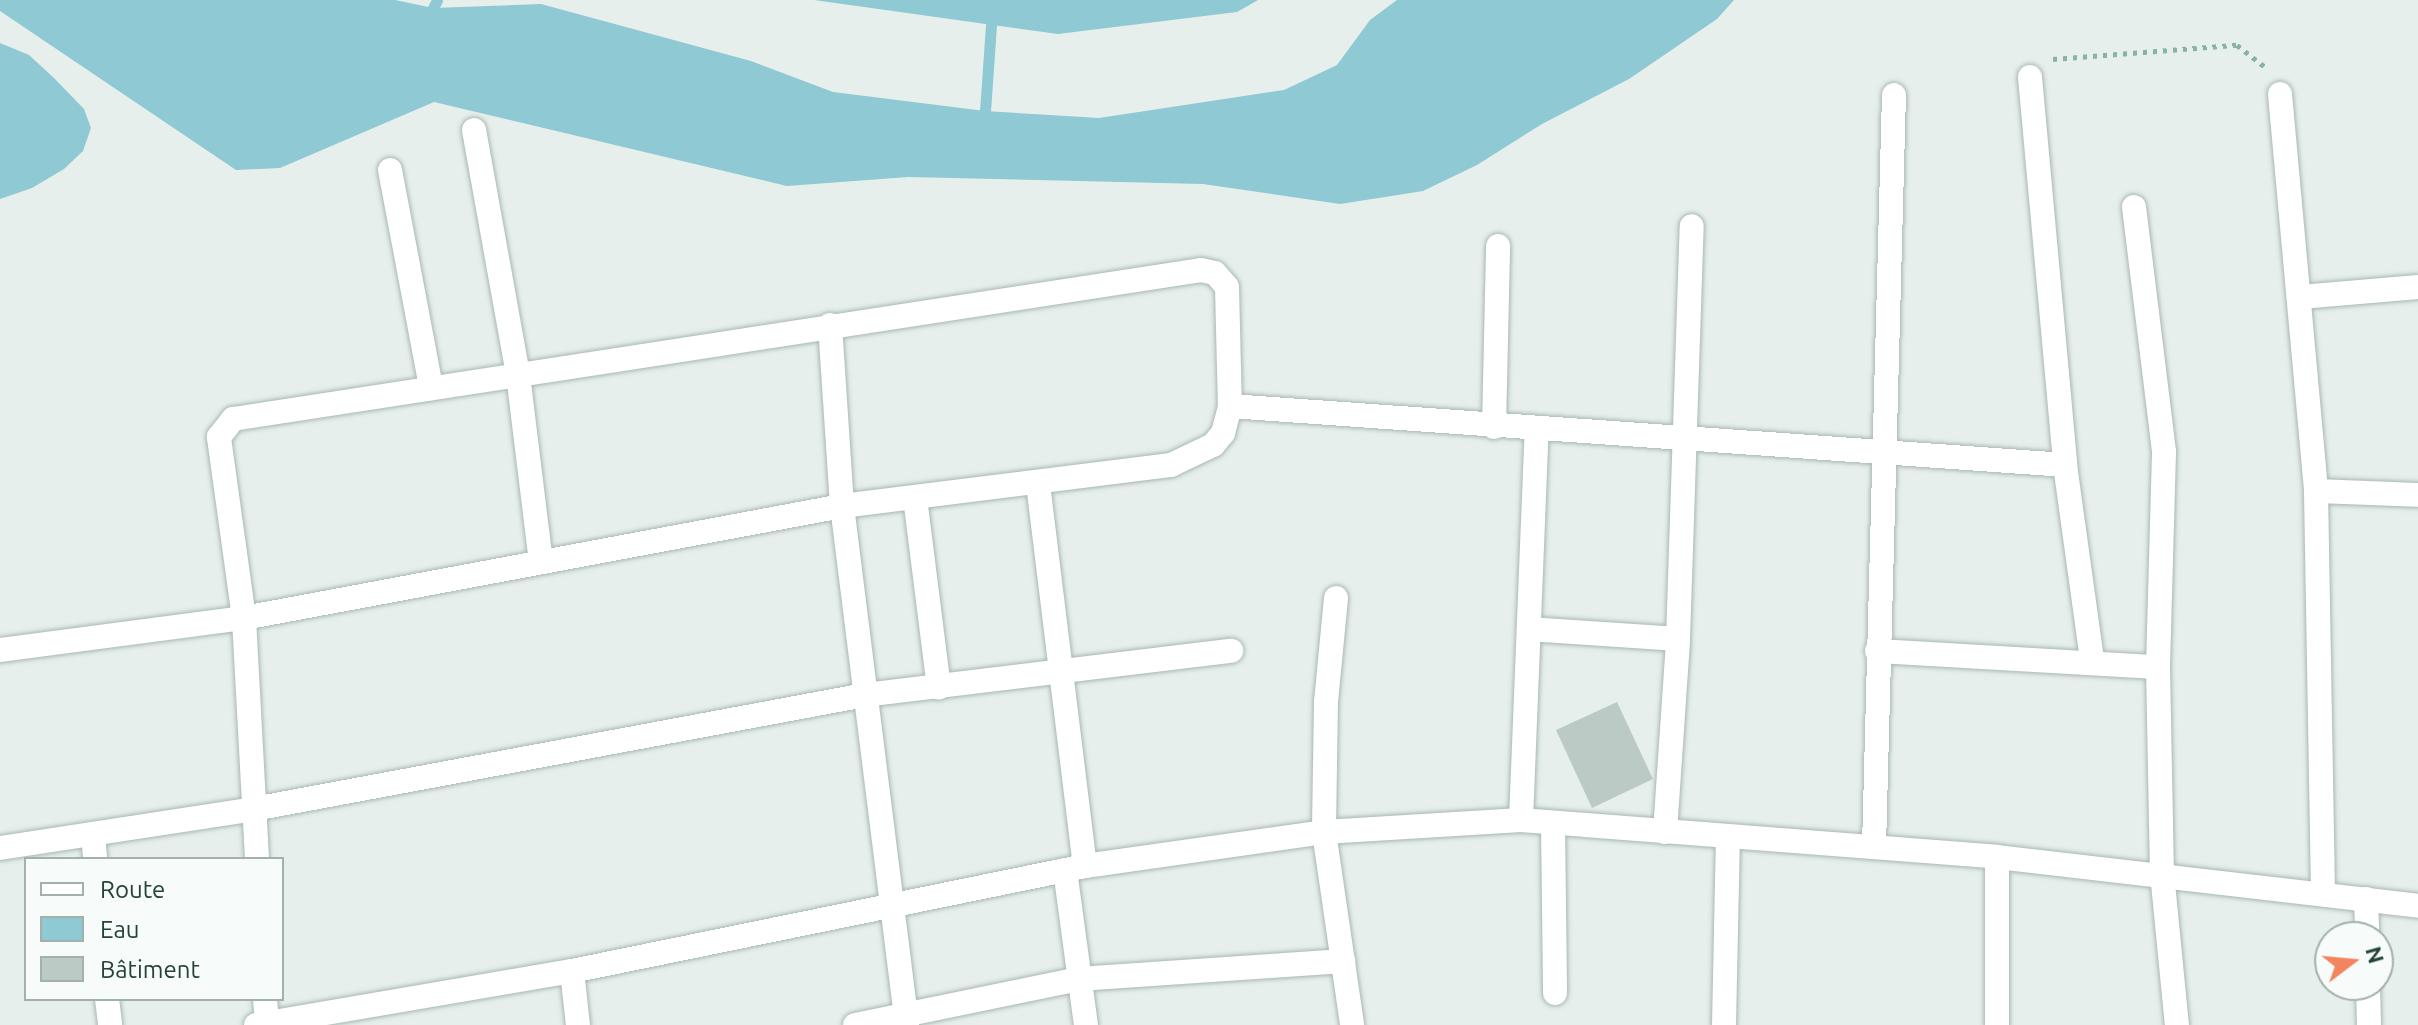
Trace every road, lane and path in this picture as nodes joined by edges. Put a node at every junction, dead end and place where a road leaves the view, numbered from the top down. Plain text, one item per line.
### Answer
1 (2030, 77) joint
2 (2280, 94) joint
3 (1894, 95) dead end
4 (474, 130) dead end
5 (390, 170) dead end
6 (2134, 207) dead end
7 (1692, 226) dead end
8 (1498, 246) dead end
9 (2418, 287) edge
10 (2301, 297) junction
11 (830, 325) junction
12 (518, 375) junction
13 (431, 388) junction
14 (1230, 406) junction
15 (1494, 427) junction
16 (1537, 429) junction
17 (1685, 436) junction
18 (1882, 454) junction
19 (2065, 465) junction
20 (1038, 484) junction
21 (2316, 491) junction
22 (2418, 495) edge
23 (915, 498) junction
24 (842, 506) junction
25 (541, 561) junction
26 (1336, 598) dead end
27 (244, 618) junction
28 (1529, 629) junction
29 (1678, 639) junction
30 (0, 650) edge
31 (1231, 651) dead end
32 (1877, 651) junction
33 (2092, 660) junction
34 (2158, 667) junction
35 (1061, 673) junction
36 (939, 687) junction
37 (865, 695) junction
38 (254, 809) junction
39 (1521, 820) junction
40 (1553, 824) junction
41 (1324, 832) junction
42 (1665, 832) junction
43 (93, 834) junction
44 (1728, 837) junction
45 (1874, 847) junction
46 (0, 848) edge
47 (95, 857) edge
48 (257, 857) edge
49 (1997, 857) junction
50 (1075, 868) junction
51 (2162, 873) junction
52 (2323, 893) junction
53 (2366, 899) junction
54 (889, 904) junction
55 (2418, 906) edge
56 (2367, 921) edge
57 (1343, 961) junction
58 (572, 971) junction
59 (1079, 979) junction
60 (1555, 993) dead end
61 (107, 1001) edge
62 (2368, 1001) edge
63 (262, 1016) edge
64 (906, 1019) edge
65 (305, 1020) edge
66 (110, 1025) edge
67 (578, 1025) edge
68 (855, 1025) edge
69 (1086, 1025) edge
70 (1352, 1025) edge
71 (1724, 1025) edge
72 (1997, 1025) edge
73 (2177, 1025) edge
74 (2369, 1025) edge

1 - 2 path
1 - 19 street
2 - 10 street
3 - 18 street
4 - 12 street
5 - 13 street
6 - 34 street
7 - 17 street
8 - 15 street
9 - 10 street
10 - 21 street
11 - 12 street
11 - 14 street
11 - 24 street
12 - 13 street
12 - 25 street
13 - 27 street
14 - 15 street
14 - 20 street
15 - 16 street
16 - 17 street
16 - 28 street
17 - 18 street
17 - 29 street
18 - 19 street
18 - 32 street
19 - 33 street
20 - 23 street
20 - 35 street
21 - 22 street
21 - 52 street
23 - 24 street
23 - 36 street
24 - 25 street
24 - 37 street
25 - 27 street
26 - 41 street
27 - 30 street
27 - 38 street
28 - 29 street
28 - 39 street
29 - 42 street
31 - 35 street
32 - 33 street
32 - 45 street
33 - 34 street
34 - 51 street
35 - 36 street
35 - 50 street
36 - 37 street
37 - 38 street
37 - 54 street
38 - 43 street
38 - 48 street
39 - 40 street
39 - 41 street
40 - 42 street
40 - 60 street
41 - 50 street
41 - 57 street
42 - 44 street
43 - 46 street
43 - 47 street
44 - 45 street
44 - 71 street
45 - 49 street
49 - 51 street
49 - 72 street
50 - 54 street
50 - 59 street
51 - 52 street
51 - 73 street
52 - 53 street
53 - 55 street
53 - 56 street
54 - 58 street
54 - 64 street
57 - 59 street
57 - 70 street
58 - 65 street
58 - 67 street
59 - 64 street
59 - 69 street
61 - 66 street
62 - 74 street
63 - 65 street
64 - 68 street

